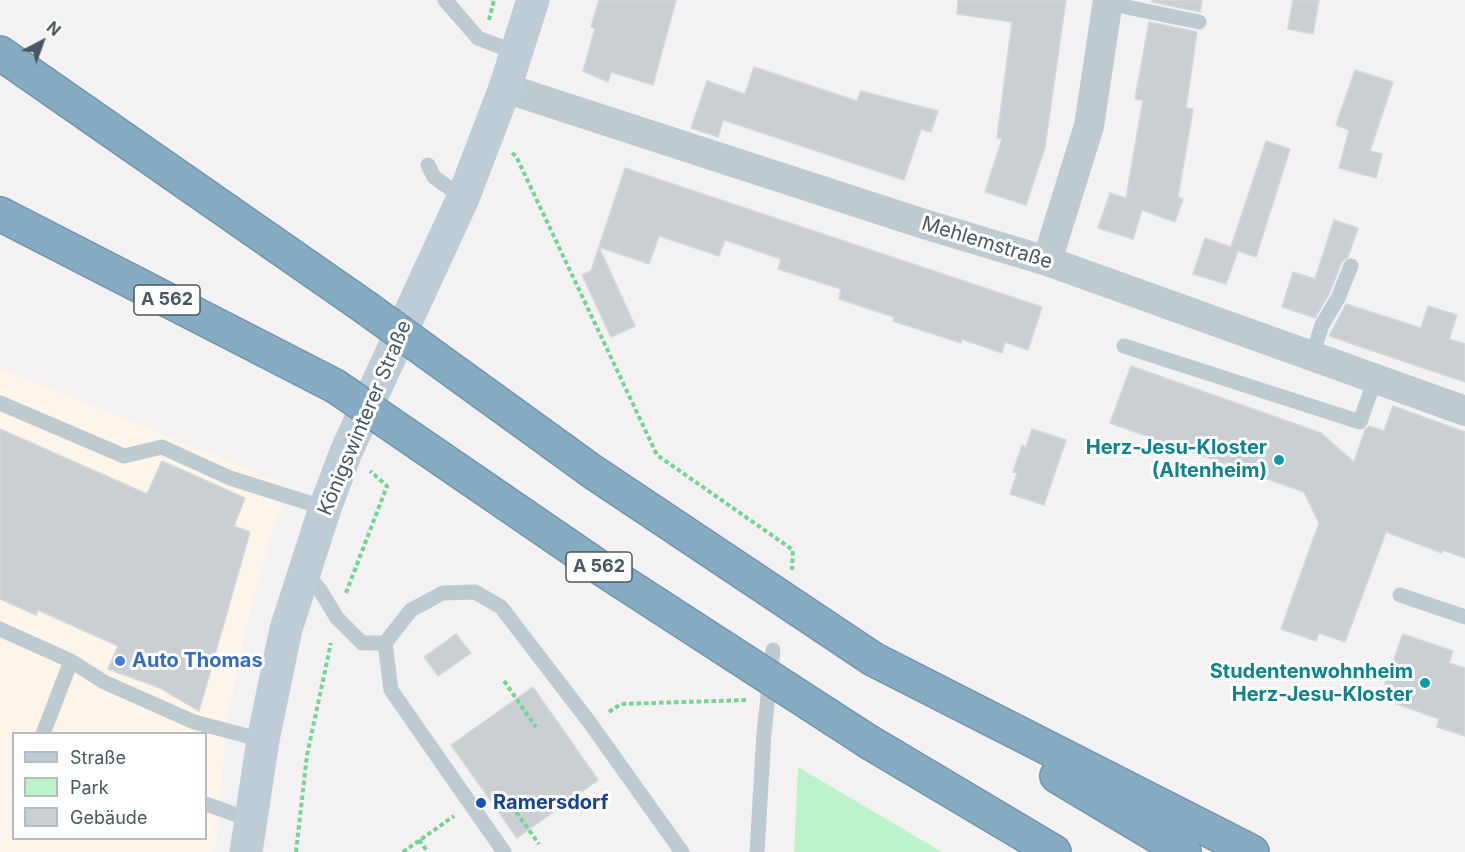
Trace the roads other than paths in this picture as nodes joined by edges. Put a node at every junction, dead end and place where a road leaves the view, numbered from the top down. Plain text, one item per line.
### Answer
1 (445, 0) edge
2 (533, 0) edge
3 (1107, 2) edge
4 (1199, 22) dead end
5 (0, 53) edge
6 (517, 53) junction
7 (505, 88) junction
8 (428, 165) dead end
9 (463, 198) junction
10 (0, 214) edge
11 (1047, 261) junction
12 (1351, 266) dead end
13 (1124, 346) dead end
14 (1312, 356) junction
15 (1375, 379) junction
16 (0, 403) edge
17 (1465, 411) edge
18 (325, 508) junction
19 (305, 572) junction
20 (1400, 595) dead end
21 (1465, 617) edge
22 (0, 629) edge
23 (385, 643) junction
24 (773, 650) dead end
25 (873, 659) junction
26 (71, 661) junction
27 (44, 732) edge
28 (263, 740) junction
29 (207, 804) edge
30 (251, 820) junction
31 (671, 844) edge
32 (246, 852) edge
33 (504, 852) edge
34 (682, 852) edge
35 (758, 852) edge
36 (1054, 852) edge
37 (1184, 852) edge
38 (1252, 852) edge

1 - 6 lane
2 - 6 main road, Königswinterer Straße
3 - 4 lane
3 - 11 street
5 - 25 highway, bridge
6 - 7 main road, Königswinterer Straße
7 - 9 main road, Königswinterer Straße
7 - 11 street, Mehlemstraße
8 - 9 lane
9 - 18 main road, Königswinterer Straße
10 - 36 highway, A 562, bridge
11 - 14 street, Mehlemstraße
12 - 14 lane
13 - 15 lane
14 - 15 street, Mehlemstraße
15 - 17 street, Mehlemstraße
16 - 18 lane
18 - 19 main road, Königswinterer Straße
19 - 23 lane
19 - 28 main road, Königswinterer Straße
20 - 21 lane
22 - 26 lane
23 - 31 lane
23 - 33 lane
24 - 35 lane
25 - 37 highway
25 - 38 highway
26 - 27 lane
26 - 28 lane
28 - 30 main road, Königswinterer Straße
29 - 30 lane
30 - 32 main road, Königswinterer Straße
31 - 34 lane

